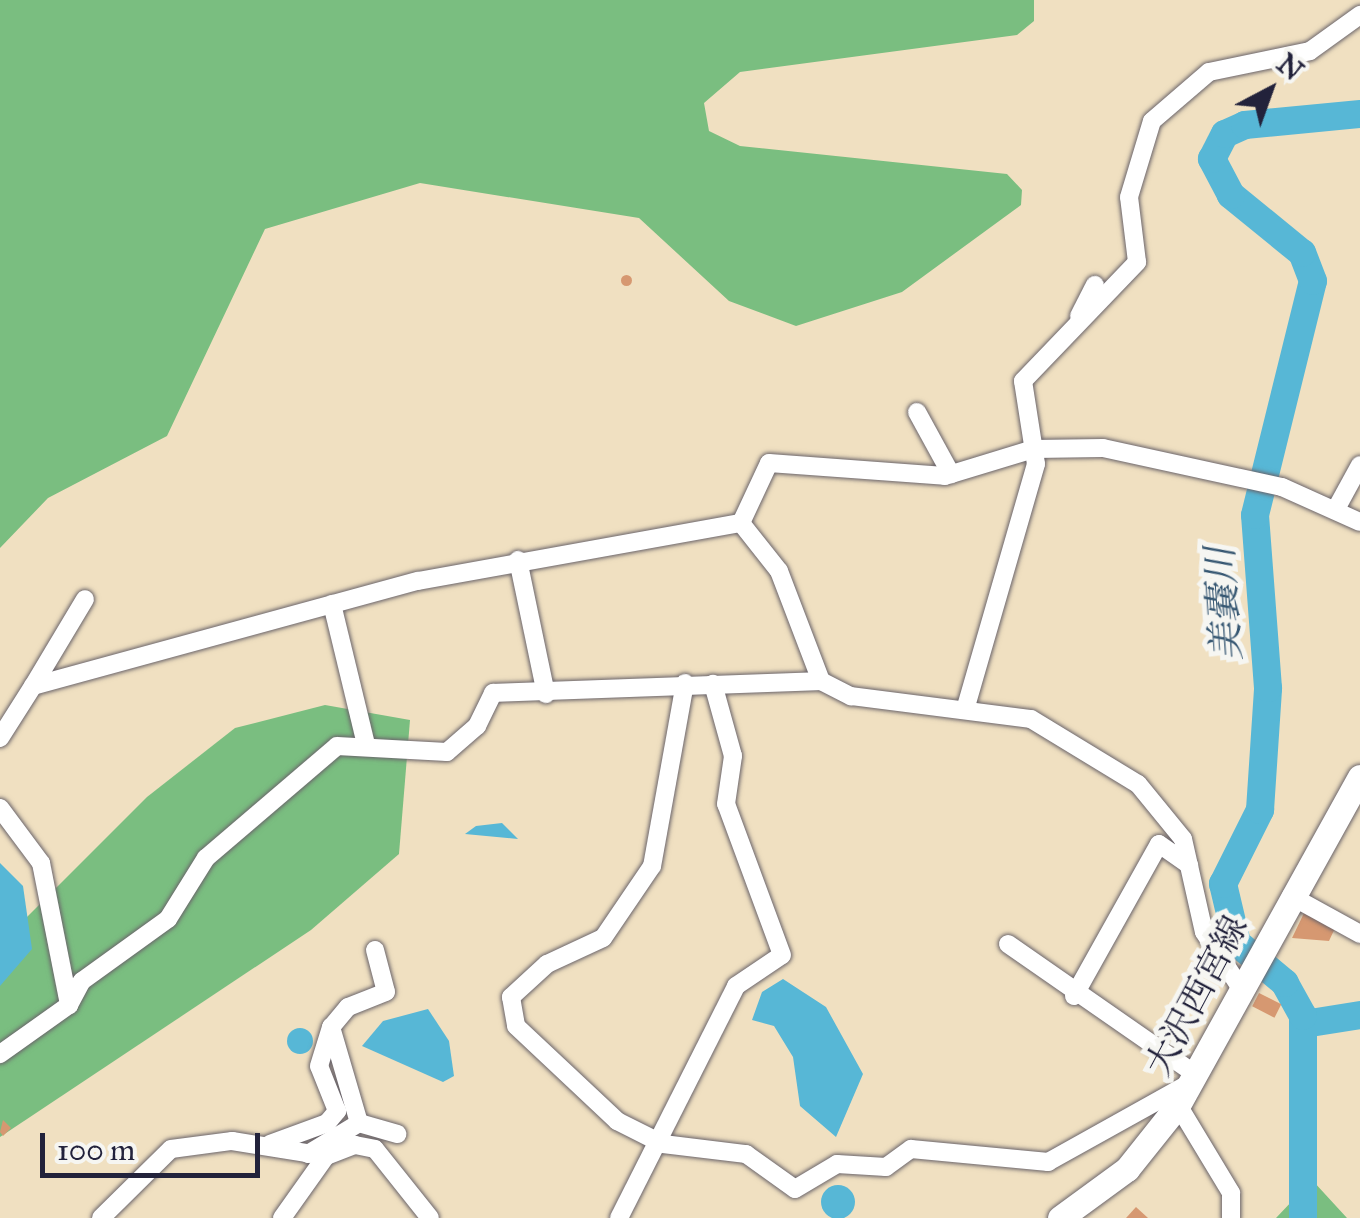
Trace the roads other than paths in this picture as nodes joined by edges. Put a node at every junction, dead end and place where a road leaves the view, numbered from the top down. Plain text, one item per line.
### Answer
1 (1360, 15) edge
2 (1095, 286) dead end
3 (1075, 322) junction
4 (917, 412) dead end
5 (1034, 448) junction
6 (1360, 465) edge
7 (951, 474) junction
8 (1336, 509) junction
9 (1360, 522) edge
10 (740, 523) junction
11 (518, 560) junction
12 (85, 599) dead end
13 (332, 604) junction
14 (821, 682) junction
15 (685, 683) junction
16 (713, 684) junction
17 (32, 686) junction
18 (546, 694) junction
19 (965, 710) junction
20 (0, 738) edge
21 (366, 745) junction
22 (1360, 777) edge
23 (0, 808) edge
24 (1190, 864) junction
25 (1291, 896) junction
26 (1360, 934) edge
27 (1008, 944) dead end
28 (375, 950) dead end
29 (1243, 984) junction
30 (1074, 996) junction
31 (68, 1005) junction
32 (331, 1027) junction
33 (0, 1054) edge
34 (319, 1066) junction
35 (298, 1070) dead end
36 (1193, 1078) junction
37 (1178, 1106) junction
38 (359, 1123) junction
39 (398, 1134) dead end
40 (270, 1144) junction
41 (662, 1144) junction
42 (317, 1155) junction
43 (101, 1218) edge
44 (282, 1218) edge
45 (430, 1218) edge
46 (619, 1218) edge
47 (1060, 1218) edge
48 (1231, 1218) edge

1 - 3 street
2 - 3 street
3 - 5 street
4 - 7 street
5 - 7 street
5 - 8 street
5 - 19 street
6 - 8 street
7 - 10 street
8 - 9 street
10 - 11 street
10 - 14 street
11 - 13 street
11 - 18 street
12 - 17 street
13 - 17 street
13 - 21 street
14 - 16 street
14 - 19 street
15 - 16 street
15 - 18 street
15 - 41 street
16 - 41 street
17 - 20 street
18 - 21 street
19 - 24 street
21 - 31 street
22 - 25 main road, 大沢西宮線
23 - 31 street
24 - 29 street
24 - 30 street
25 - 26 street
25 - 29 main road, 大沢西宮線
27 - 30 street
28 - 32 street
29 - 36 main road, 大沢西宮線
30 - 36 street
31 - 33 street
32 - 34 street
32 - 38 street
34 - 35 street
34 - 40 street
36 - 37 main road, 大沢西宮線
36 - 41 street
37 - 47 main road, 大沢西宮線
37 - 48 street
38 - 39 street
38 - 42 street
40 - 42 street
40 - 43 street
41 - 46 street
42 - 44 street
42 - 45 street

